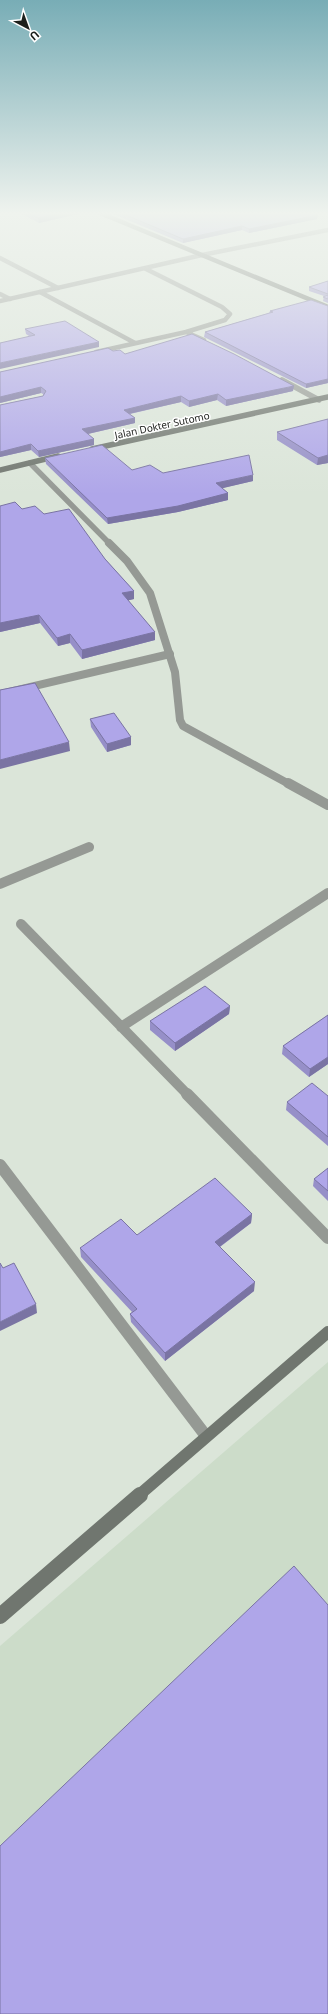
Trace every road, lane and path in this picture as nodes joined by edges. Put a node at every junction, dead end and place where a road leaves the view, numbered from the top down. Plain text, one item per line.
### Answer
1 (68, 307) edge
2 (222, 307) edge
3 (186, 332) junction
4 (136, 343) junction
5 (212, 344) edge
6 (89, 353) edge
7 (278, 378) edge
8 (328, 398) edge
9 (319, 400) junction
10 (85, 451) edge
11 (61, 456) edge
12 (30, 463) junction
13 (0, 464) edge
14 (3, 469) edge
15 (170, 654) junction
16 (0, 694) edge
17 (328, 805) edge
18 (89, 847) dead end
19 (0, 884) edge
20 (328, 893) edge
21 (21, 924) dead end
22 (120, 1027) junction
23 (0, 1165) edge
24 (328, 1238) edge
25 (328, 1332) edge
26 (206, 1436) junction
27 (0, 1616) edge

1 - 4 street
2 - 3 street
3 - 4 street
3 - 5 street
4 - 6 street
7 - 9 street
8 - 9 main road, Jalan Dokter Sutomo
9 - 10 main road, Jalan Dokter Sutomo
11 - 12 main road
12 - 14 main road
12 - 15 street
13 - 14 street
15 - 16 street
15 - 17 street
18 - 19 street
20 - 22 street
21 - 22 street
22 - 24 street
23 - 26 street
25 - 26 main road
26 - 27 main road

